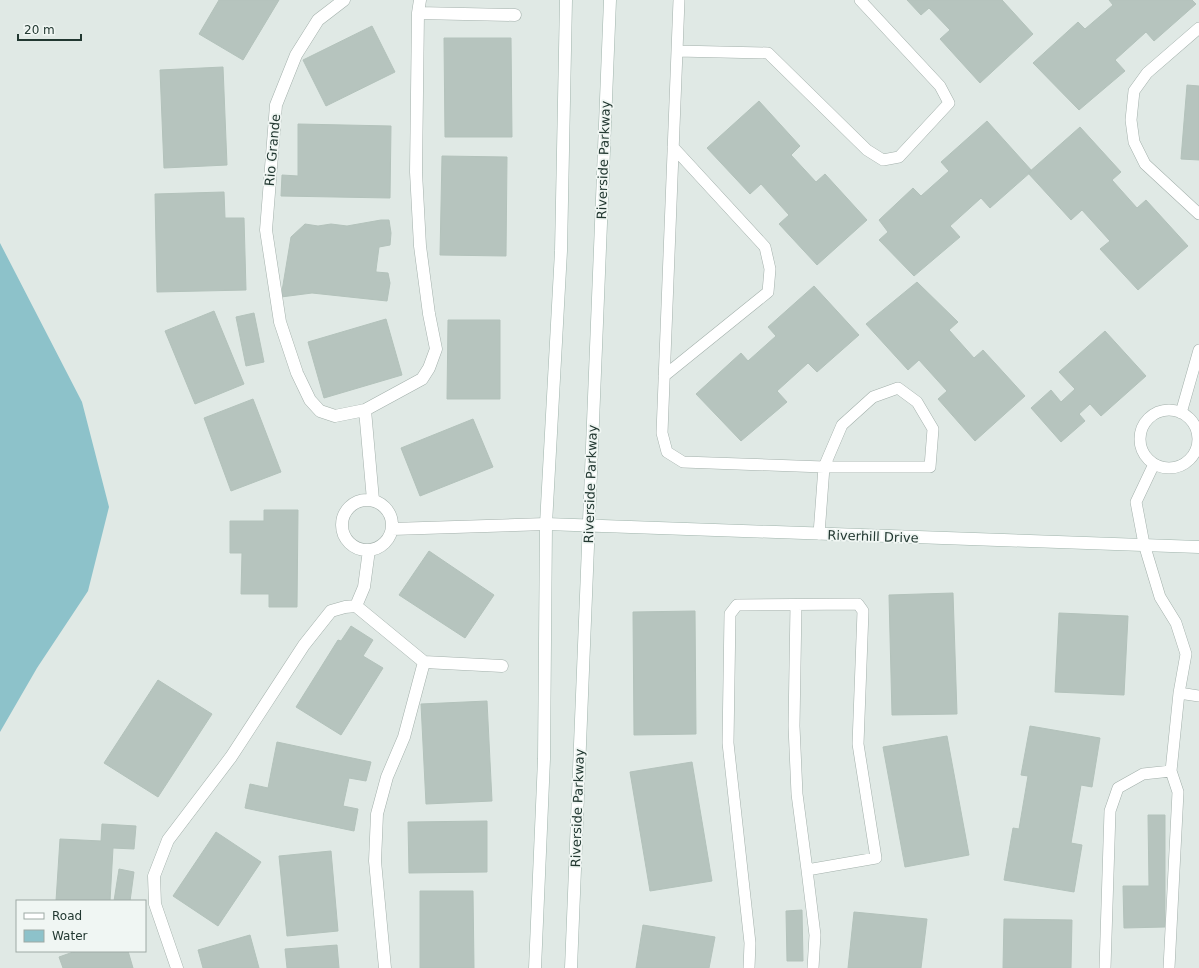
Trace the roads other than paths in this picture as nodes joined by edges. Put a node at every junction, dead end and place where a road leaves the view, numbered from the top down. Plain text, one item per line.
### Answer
1 (344, 0) edge
2 (420, 0) edge
3 (566, 0) edge
4 (610, 0) edge
5 (679, 0) edge
6 (860, 0) edge
7 (418, 13) junction
8 (515, 15) dead end
9 (1199, 28) edge
10 (677, 51) junction
11 (673, 147) junction
12 (1199, 214) edge
13 (1199, 350) edge
14 (664, 376) junction
15 (365, 410) junction
16 (1181, 413) junction
17 (1154, 464) junction
18 (824, 467) junction
19 (373, 500) junction
20 (546, 524) junction
21 (588, 526) junction
22 (392, 529) junction
23 (819, 534) junction
24 (1144, 544) junction
25 (1199, 547) edge
26 (369, 550) junction
27 (796, 605) junction
28 (356, 606) junction
29 (424, 662) junction
30 (502, 666) dead end
31 (1179, 693) junction
32 (1199, 696) edge
33 (1171, 771) junction
34 (807, 870) junction
35 (178, 968) edge
36 (385, 968) edge
37 (535, 968) edge
38 (571, 968) edge
39 (749, 968) edge
40 (813, 968) edge
41 (1105, 968) edge
42 (1169, 968) edge

1 - 15 street, Rio Grande
2 - 7 street, Rio Grande
3 - 20 street
4 - 21 street, Riverside Parkway
5 - 10 lane
6 - 10 lane
7 - 8 street
7 - 15 street, Rio Grande
9 - 12 lane
10 - 11 lane
11 - 14 lane
11 - 14 lane
13 - 16 lane
14 - 18 lane
15 - 19 street
16 - 17 lane
16 - 17 lane
17 - 24 lane
18 - 18 lane
18 - 23 lane
19 - 22 street
19 - 26 street
20 - 21 street, Riverhill Drive
20 - 22 street, Riverhill Drive
20 - 37 street
21 - 23 street, Riverhill Drive
21 - 38 street, Riverside Parkway
22 - 26 street
23 - 24 street, Riverhill Drive
24 - 25 street, Riverhill Drive
24 - 31 lane
26 - 28 street
27 - 34 lane
27 - 34 lane
27 - 39 lane
28 - 29 street
28 - 35 street
29 - 30 street
29 - 36 street
31 - 32 lane
31 - 33 lane
33 - 41 lane
33 - 42 lane
34 - 40 lane

